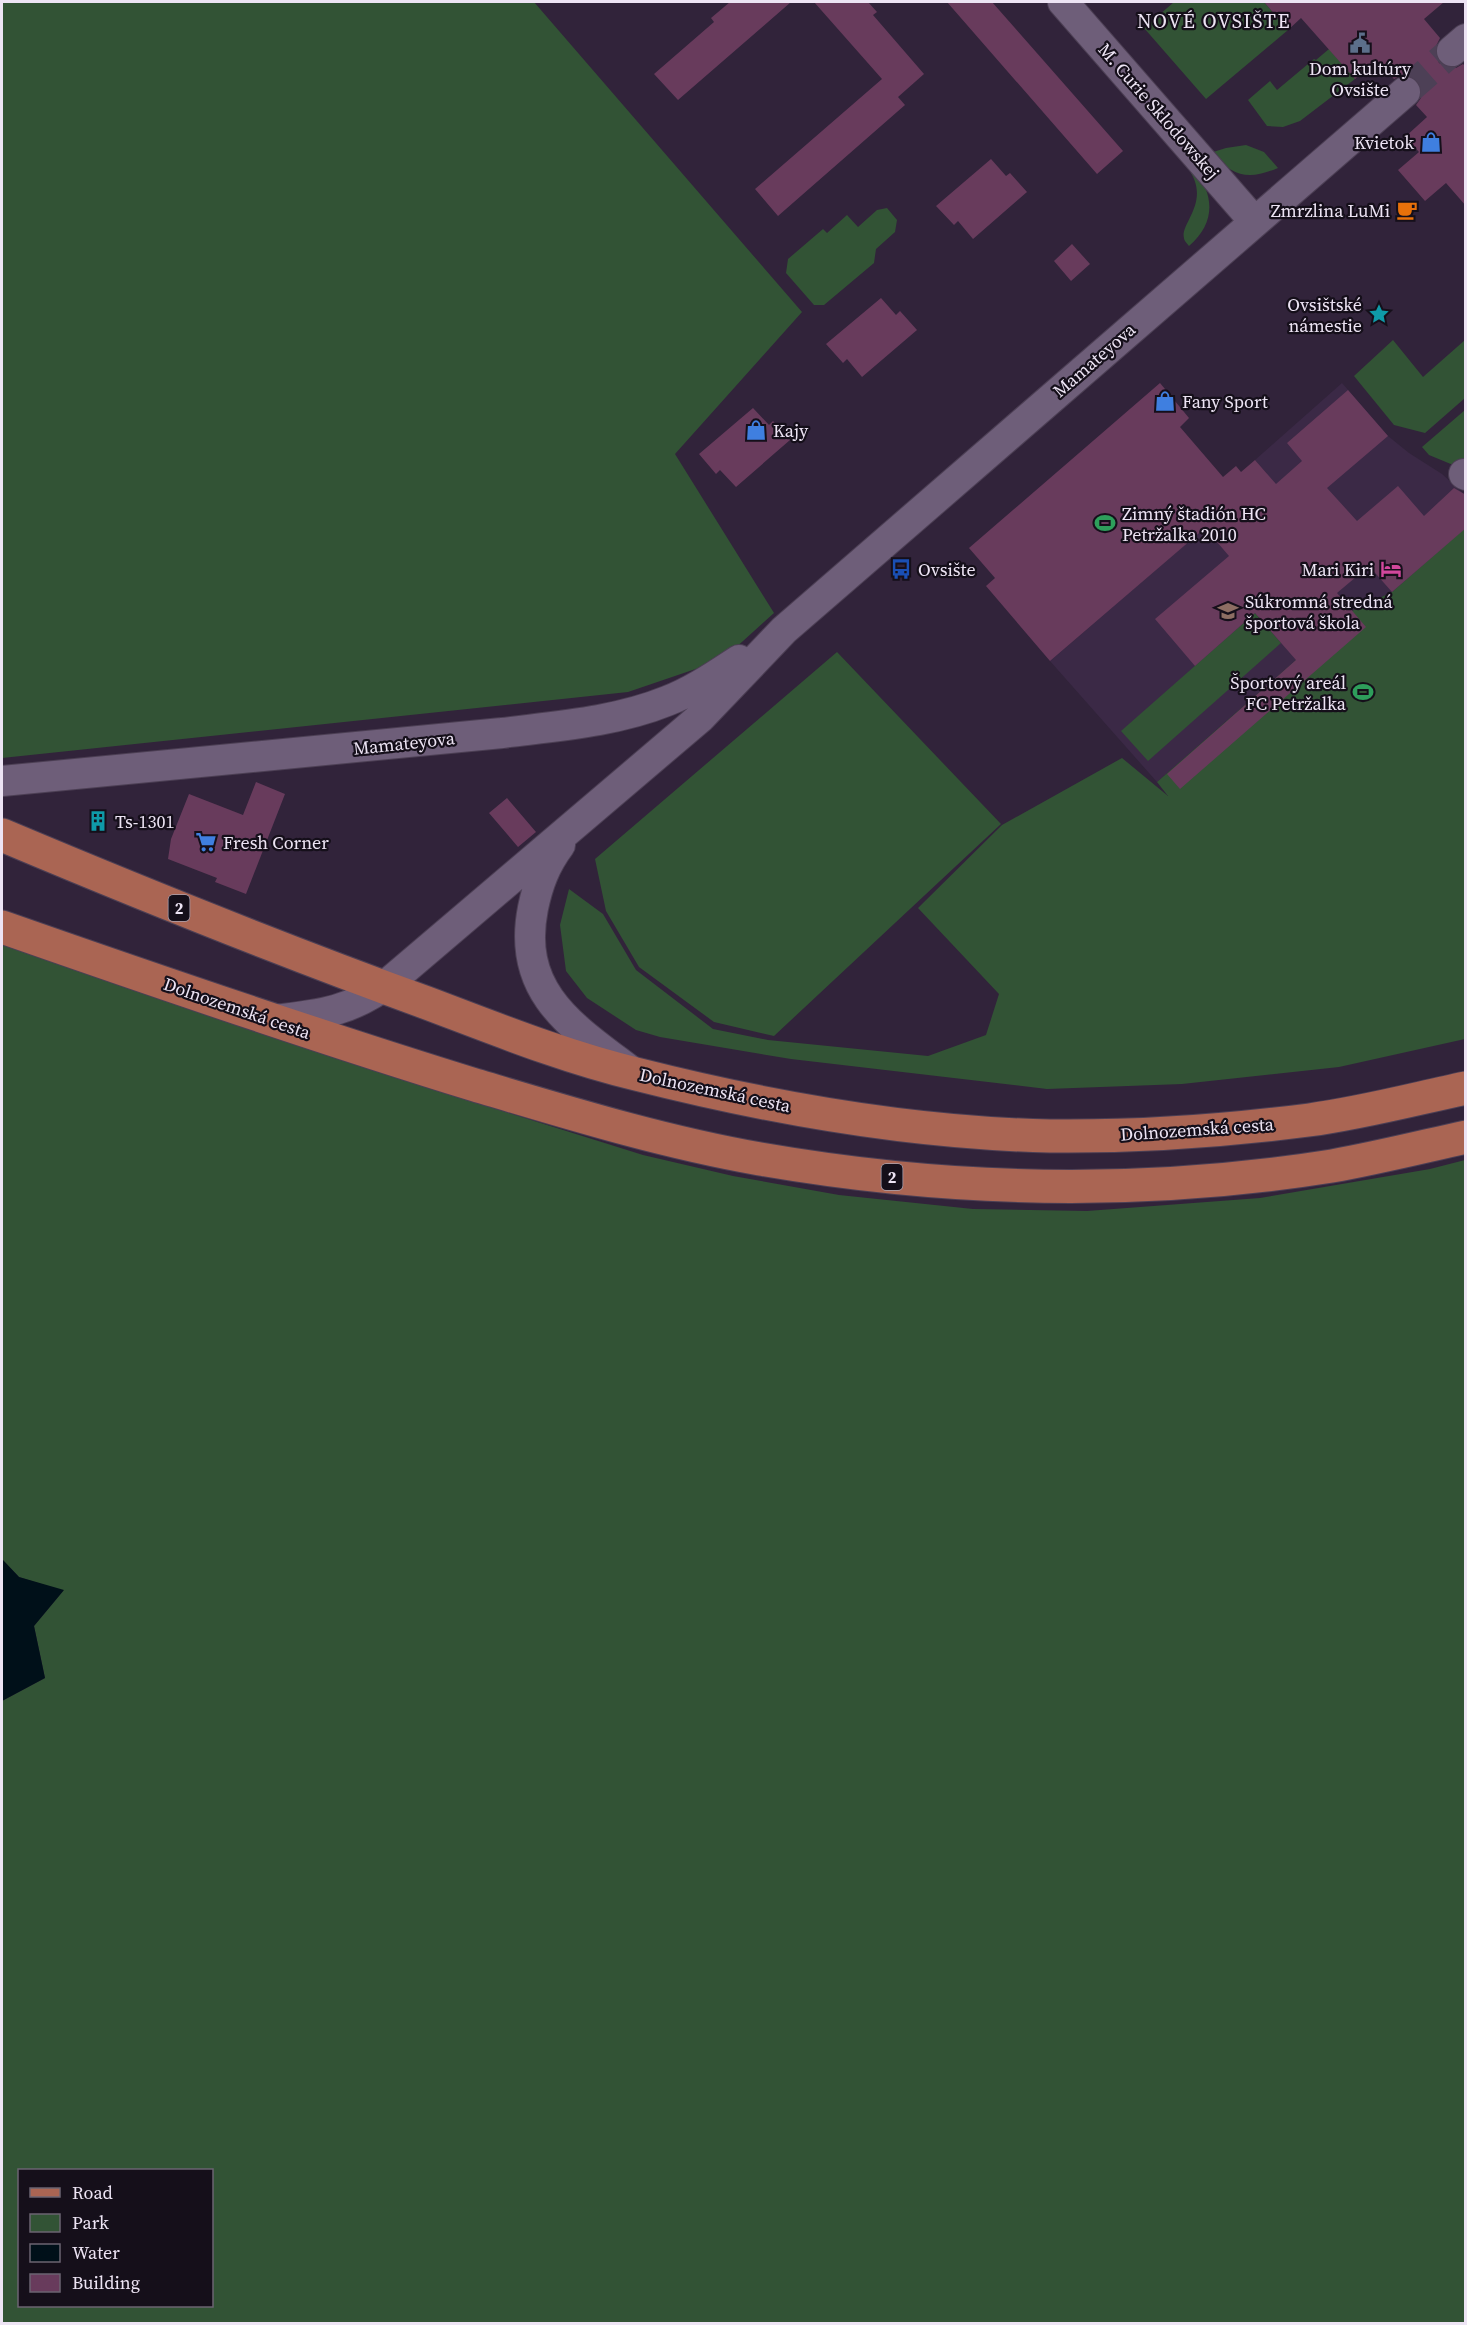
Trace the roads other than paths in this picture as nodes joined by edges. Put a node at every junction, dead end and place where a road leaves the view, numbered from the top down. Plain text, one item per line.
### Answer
1 (1063, 2) edge
2 (1405, 92) tunnel mouth
3 (1254, 221) junction
4 (784, 630) junction
5 (2, 781) edge
6 (577, 823) junction
7 (2, 835) edge
8 (2, 927) edge
9 (382, 988) junction
10 (270, 1021) junction
11 (634, 1074) junction
12 (1466, 1088) edge
13 (1466, 1137) edge

1 - 3 street, M. Curie Sklodowskej
2 - 3 street, Mamateyova
3 - 4 street, Mamateyova
4 - 5 street, Mamateyova
4 - 6 street, Mamateyova
6 - 9 street, Mamateyova
6 - 11 street
7 - 9 main road, Dolnozemská cesta / 2
8 - 10 main road, Dolnozemská cesta / 2
9 - 10 street, Mamateyova
9 - 11 main road, Dolnozemská cesta / 2
10 - 13 main road, Dolnozemská cesta / 2
11 - 12 main road, Dolnozemská cesta / 2

